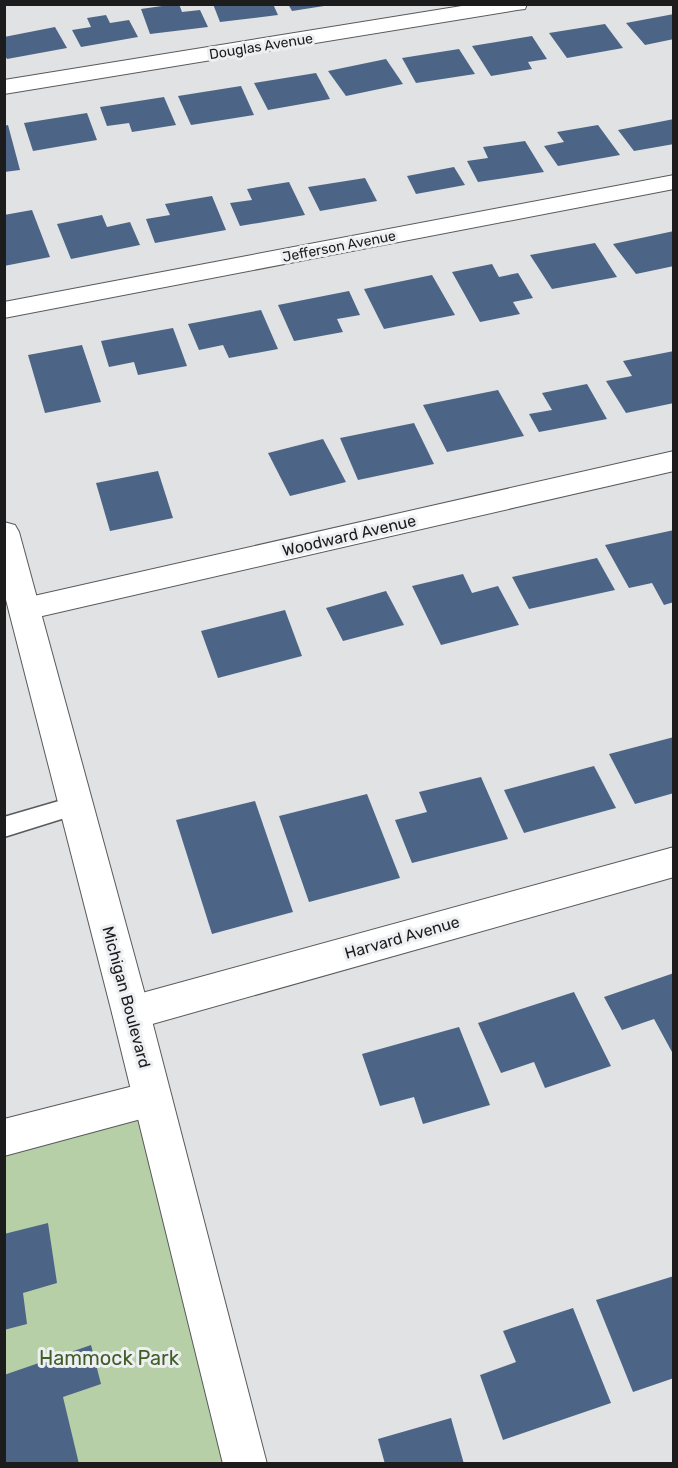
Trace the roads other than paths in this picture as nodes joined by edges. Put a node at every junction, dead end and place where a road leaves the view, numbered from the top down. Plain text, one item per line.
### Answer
1 (517, 4) edge
2 (4, 87) edge
3 (674, 182) edge
4 (4, 310) edge
5 (674, 460) edge
6 (4, 532) edge
7 (25, 609) junction
8 (76, 806) junction
9 (4, 827) edge
10 (674, 862) edge
11 (131, 1013) junction
12 (153, 1099) junction
13 (4, 1138) edge
14 (245, 1464) edge

1 - 2 street, Douglas Avenue
3 - 4 street, Jefferson Avenue
5 - 7 street, Woodward Avenue
6 - 7 street, Michigan Boulevard
7 - 8 street, Michigan Boulevard
8 - 9 lane
8 - 11 street, Michigan Boulevard
10 - 11 street, Harvard Avenue
11 - 12 street, Michigan Boulevard
12 - 13 street
12 - 14 street, Michigan Boulevard

